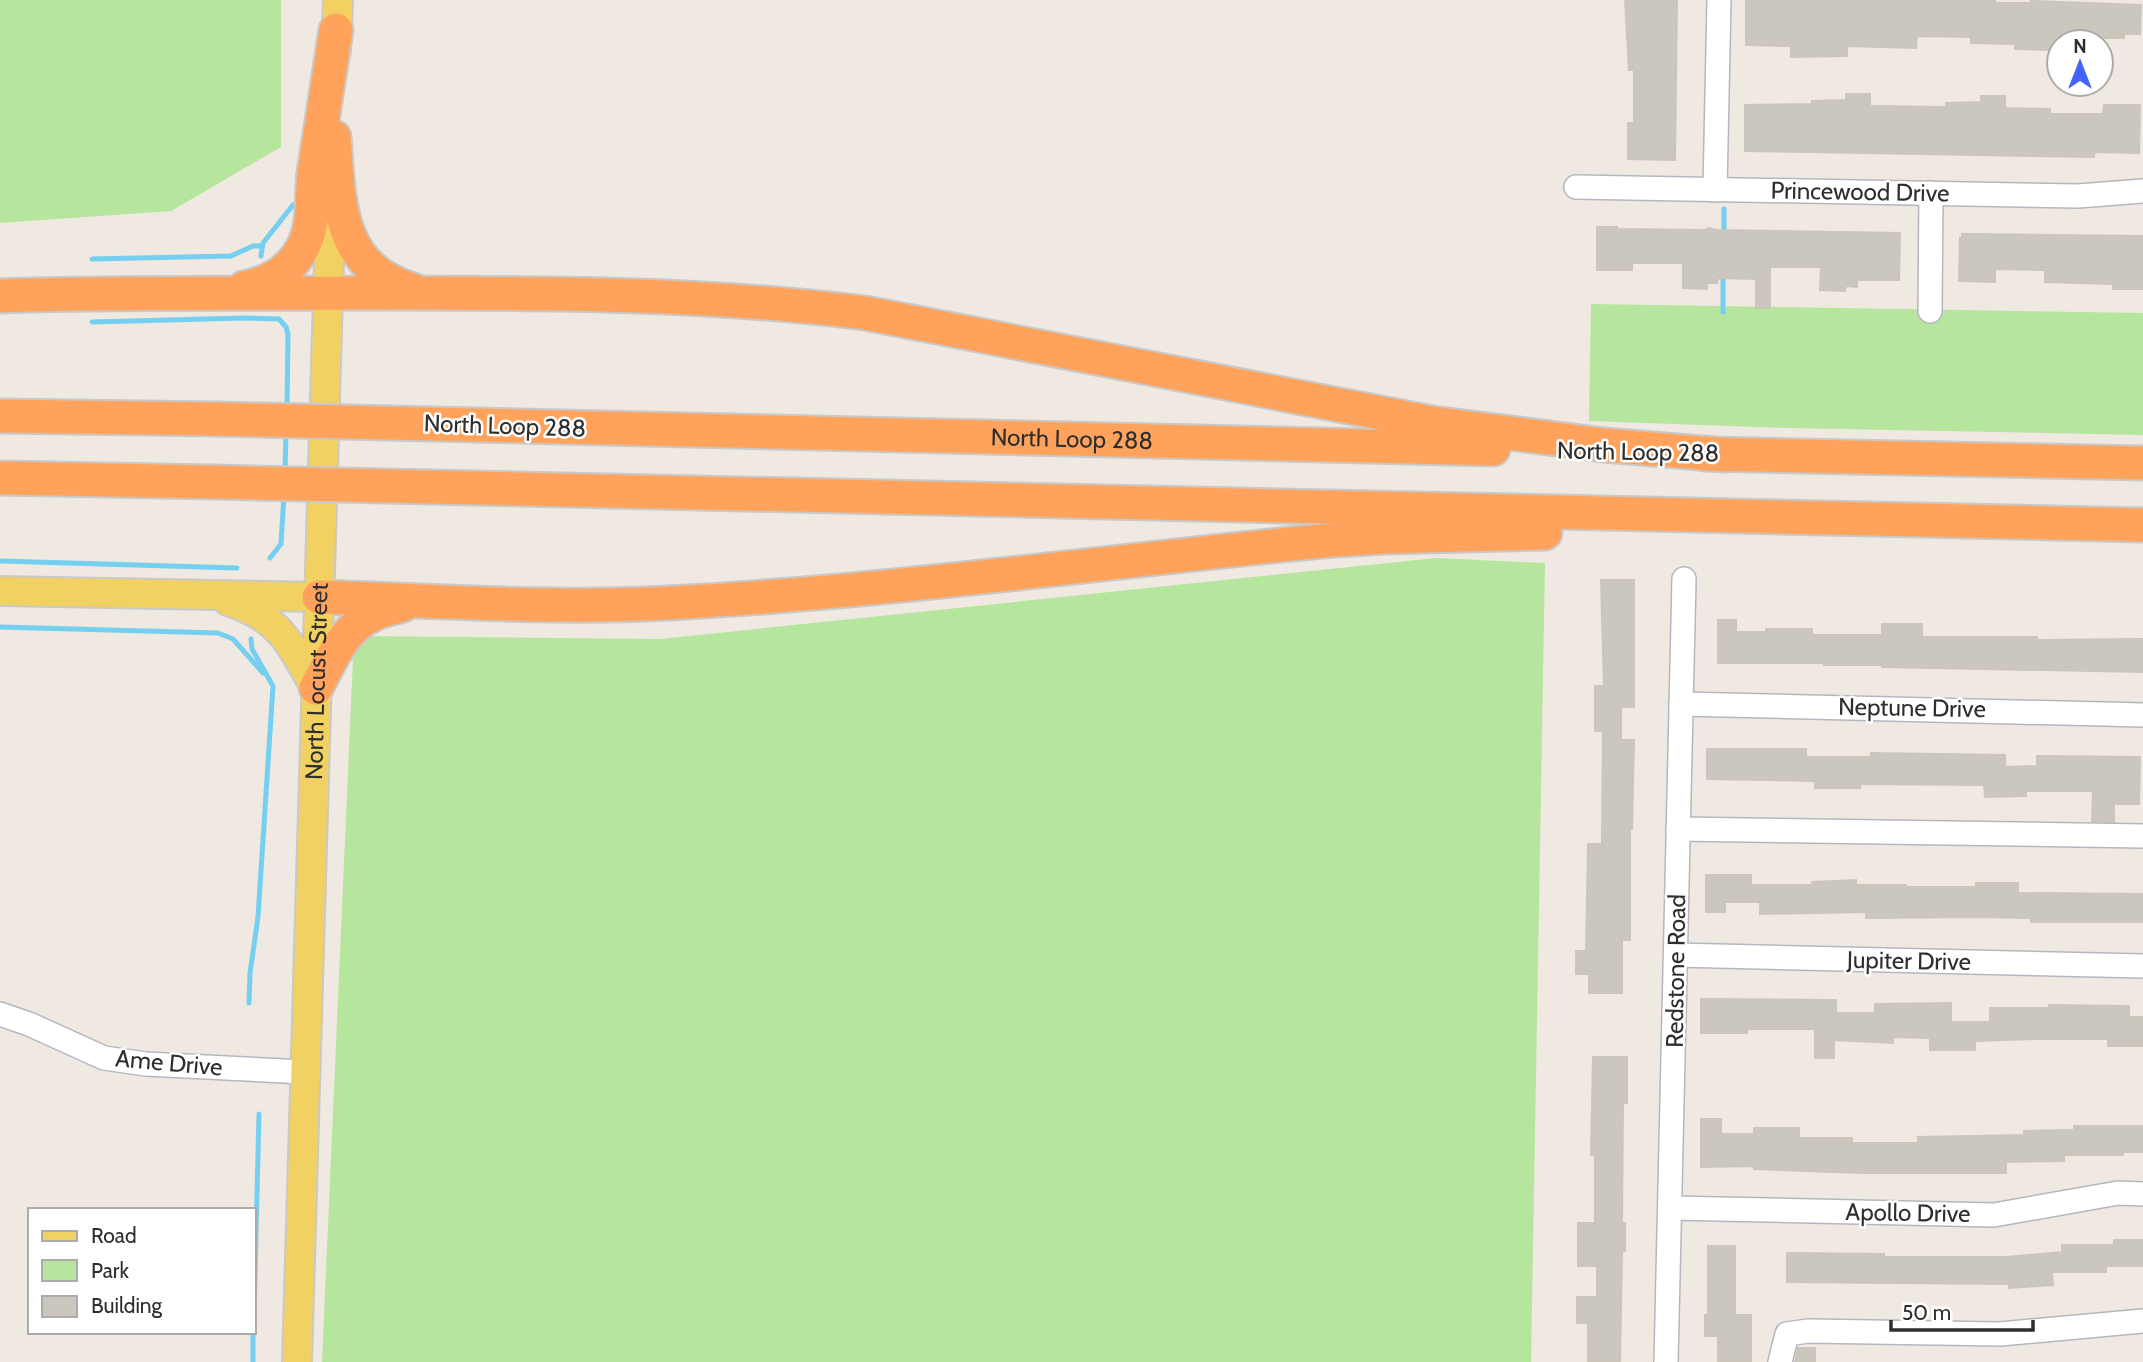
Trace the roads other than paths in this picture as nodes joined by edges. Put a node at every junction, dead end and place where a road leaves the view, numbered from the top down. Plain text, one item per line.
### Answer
1 (1719, 0) edge
2 (337, 15) edge
3 (333, 134) junction
4 (1576, 187) dead end
5 (1715, 190) junction
6 (2143, 191) edge
7 (1931, 193) junction
8 (426, 293) junction
9 (188, 294) junction
10 (328, 294) junction
11 (0, 296) edge
12 (1930, 311) dead end
13 (0, 416) edge
14 (1726, 455) junction
15 (2143, 463) edge
16 (0, 478) edge
17 (1946, 521) junction
18 (2143, 525) edge
19 (1684, 579) dead end
20 (0, 591) edge
21 (205, 594) junction
22 (319, 597) junction
23 (419, 600) junction
24 (316, 688) junction
25 (1681, 704) junction
26 (2143, 715) edge
27 (1678, 829) junction
28 (2143, 836) edge
29 (1676, 955) junction
30 (2143, 966) edge
31 (0, 1014) edge
32 (305, 1072) junction
33 (2143, 1194) edge
34 (1671, 1209) junction
35 (2143, 1321) edge
36 (297, 1362) edge
37 (1666, 1362) edge
38 (1780, 1362) edge

1 - 5 street
2 - 3 main road, North Locust Street
2 - 9 highway
3 - 8 highway
3 - 10 main road, North Locust Street
4 - 5 street, Princewood Drive
5 - 7 street, Princewood Drive
6 - 7 street, Princewood Drive
7 - 12 street
8 - 10 highway
8 - 14 highway
9 - 10 highway
9 - 11 highway
10 - 22 main road, North Locust Street
13 - 14 highway, North Loop 288, bridge
14 - 15 highway, North Loop 288
16 - 17 highway, bridge
17 - 18 highway
17 - 23 highway
19 - 25 street, Redstone Road
20 - 21 main road
21 - 22 main road
21 - 24 main road
22 - 23 highway
22 - 24 main road, North Locust Street
23 - 24 highway
24 - 32 main road, North Locust Street
25 - 26 street, Neptune Drive
25 - 27 street, Redstone Road
27 - 28 street
27 - 29 street, Redstone Road
29 - 30 street, Jupiter Drive
29 - 34 street, Redstone Road
31 - 32 street, Ame Drive
32 - 36 main road, North Locust Street
33 - 34 street, Apollo Drive
34 - 37 street, Redstone Road
35 - 38 street

